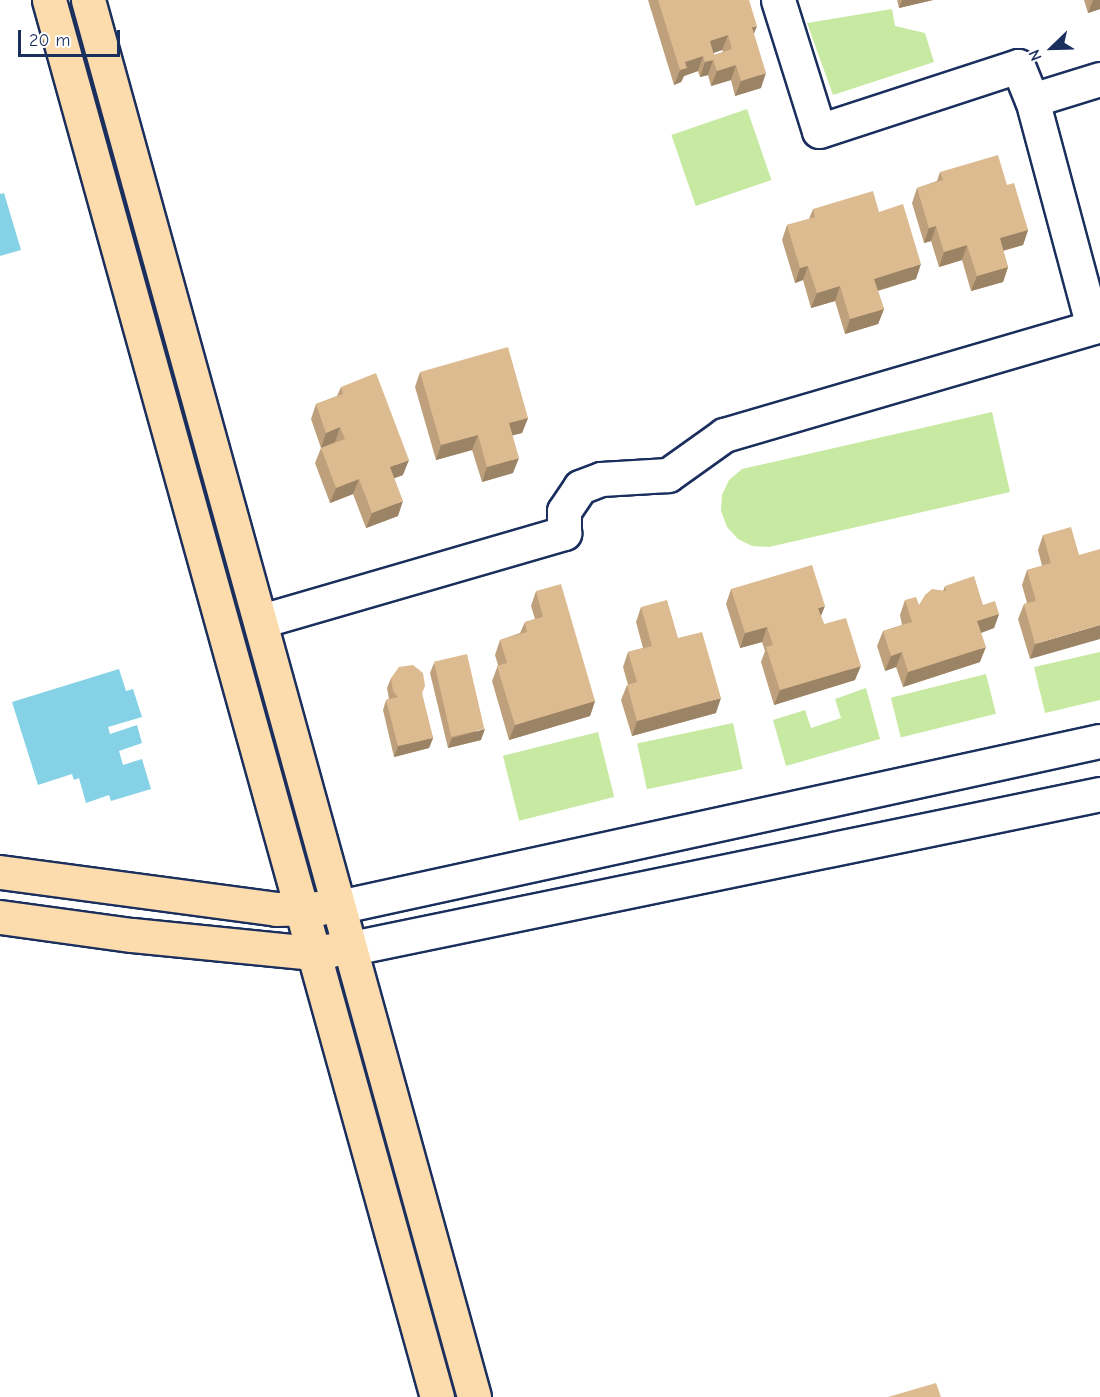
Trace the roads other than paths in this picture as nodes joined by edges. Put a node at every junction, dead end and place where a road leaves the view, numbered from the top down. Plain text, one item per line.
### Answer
1 (49, 0) edge
2 (88, 0) edge
3 (778, 0) edge
4 (1100, 79) edge
5 (1032, 100) junction
6 (261, 621) junction
7 (1100, 741) edge
8 (1100, 794) edge
9 (0, 872) edge
10 (338, 907) junction
11 (300, 909) junction
12 (0, 917) edge
13 (352, 948) junction
14 (311, 953) junction
15 (437, 1397) edge
16 (474, 1397) edge

1 - 11 main road
2 - 6 main road
3 - 5 street
4 - 5 street
5 - 6 street
6 - 10 main road
7 - 10 street
8 - 13 street
9 - 11 main road
10 - 11 main road
10 - 13 main road
11 - 14 main road
12 - 14 main road
13 - 14 main road
13 - 16 main road
14 - 15 main road

